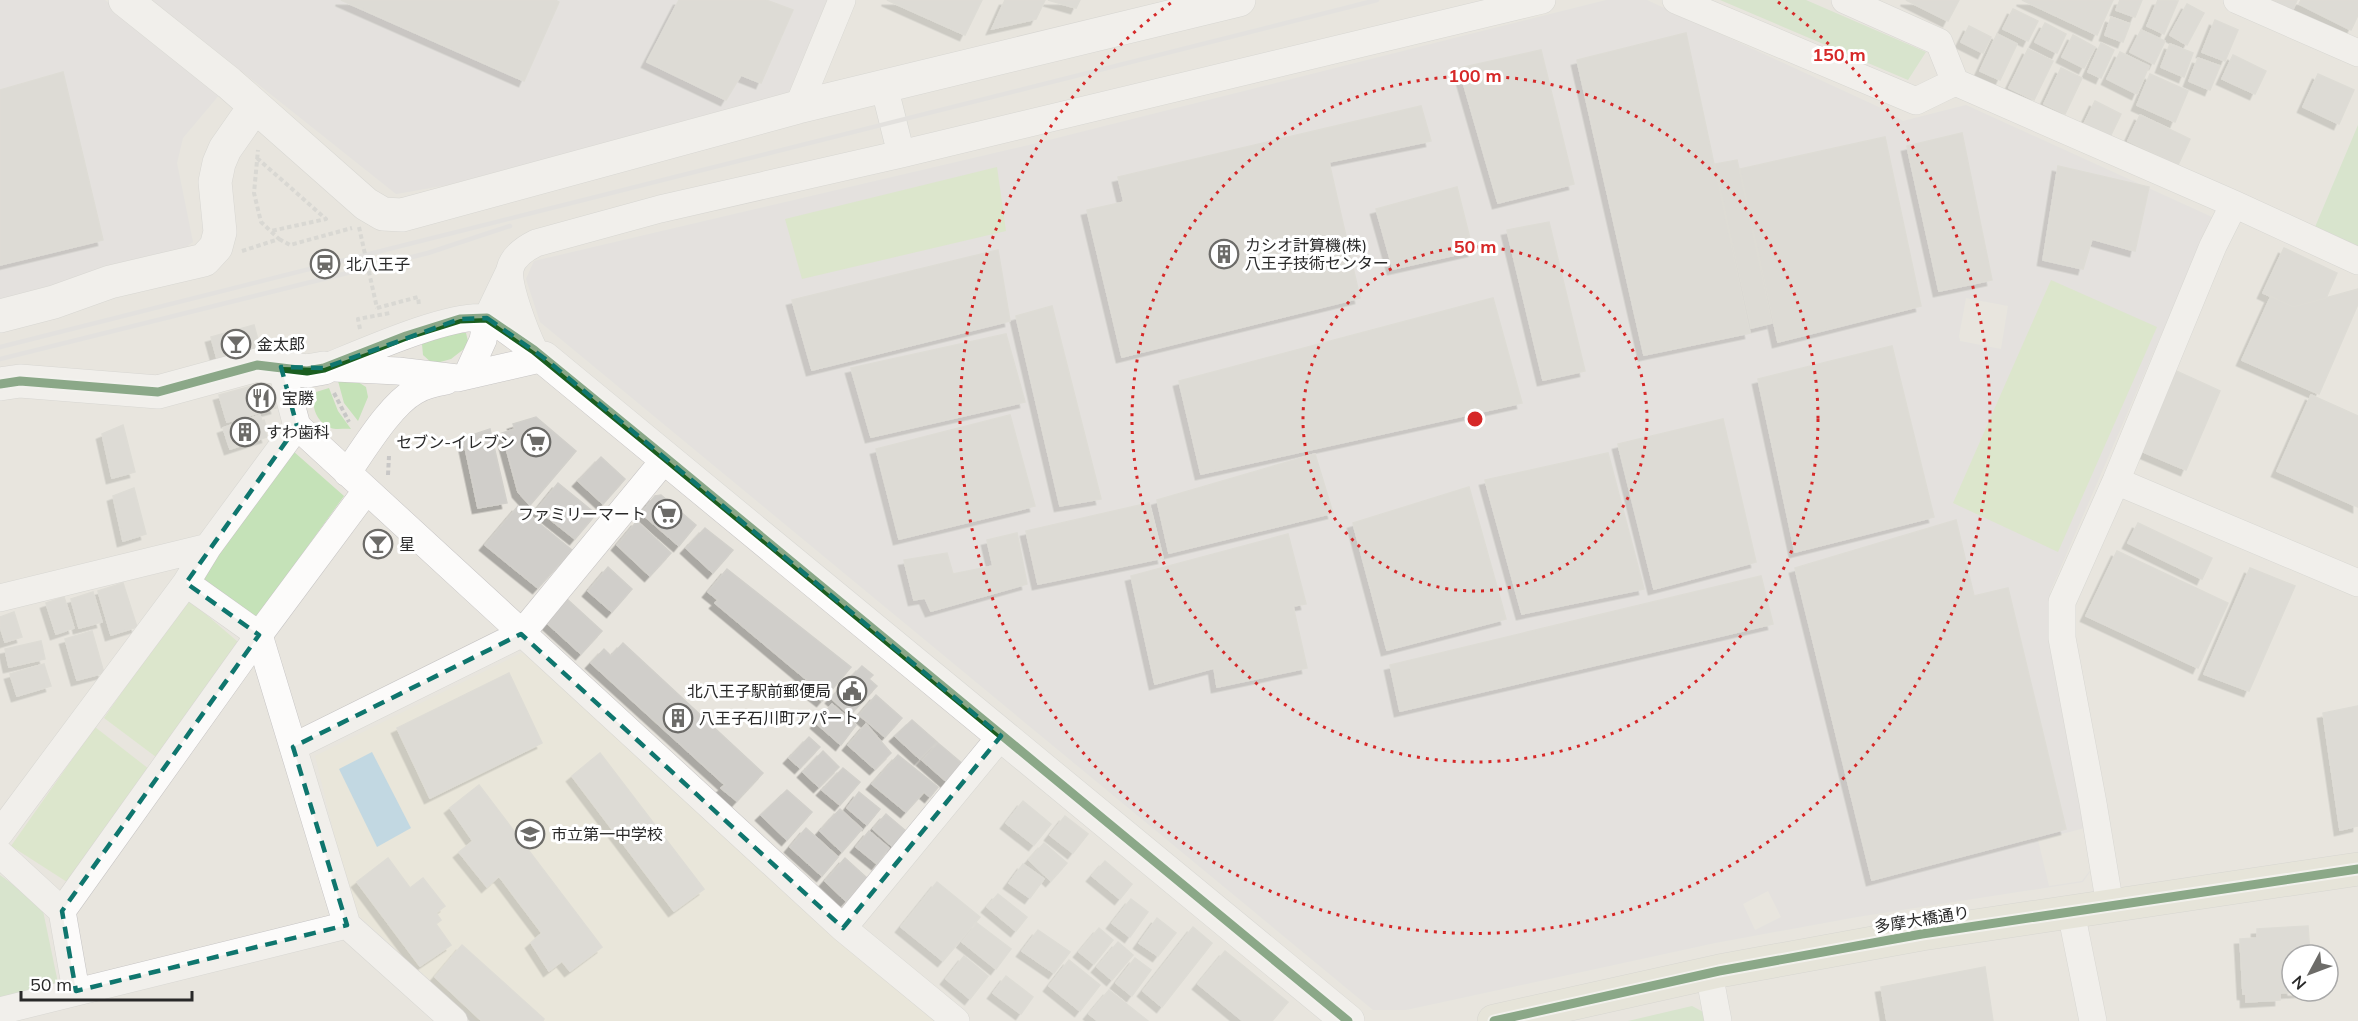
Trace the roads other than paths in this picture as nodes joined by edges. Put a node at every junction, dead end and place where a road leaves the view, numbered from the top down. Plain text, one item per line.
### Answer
1 (125, 0) edge
2 (842, 0) edge
3 (1239, 0) edge
4 (1542, 0) edge
5 (1676, 0) edge
6 (1845, 0) edge
7 (2237, 0) edge
8 (2358, 53) edge
9 (1955, 82) junction
10 (884, 86) junction
11 (255, 106) junction
12 (798, 107) junction
13 (901, 154) junction
14 (2234, 204) junction
15 (2358, 261) edge
16 (510, 270) junction
17 (0, 316) edge
18 (487, 318) junction
19 (402, 324) junction
20 (539, 354) junction
21 (281, 367) junction
22 (398, 371) junction
23 (462, 376) junction
24 (327, 377) junction
25 (0, 384) edge
26 (297, 426) junction
27 (386, 439) junction
28 (666, 458) junction
29 (347, 473) junction
30 (2116, 481) junction
31 (377, 485) junction
32 (208, 547) junction
33 (186, 582) junction
34 (2358, 583) edge
35 (0, 598) edge
36 (521, 634) junction
37 (259, 635) junction
38 (1001, 736) junction
39 (293, 747) junction
40 (0, 832) edge
41 (0, 854) edge
42 (2358, 869) edge
43 (2110, 906) junction
44 (62, 911) junction
45 (2071, 912) junction
46 (347, 925) junction
47 (843, 928) junction
48 (1709, 973) junction
49 (76, 991) junction
50 (0, 1011) edge
51 (454, 1021) edge
52 (956, 1021) edge
53 (1347, 1021) edge
54 (1494, 1021) edge
55 (1718, 1021) edge
56 (2093, 1021) edge

1 - 11 street
2 - 12 street
3 - 10 street
4 - 13 street
5 - 9 street
6 - 9 street
7 - 8 street
9 - 14 street
10 - 12 street
10 - 13 street
11 - 12 street
11 - 17 street
13 - 16 street
14 - 15 street
14 - 30 street
16 - 18 street
16 - 20 street
18 - 19 street
18 - 20 street
18 - 23 street
19 - 22 street
19 - 24 street
20 - 23 street
20 - 28 street
21 - 24 street
21 - 25 street
21 - 26 street
22 - 23 street
22 - 24 street
22 - 27 street
23 - 27 street
26 - 29 street
26 - 32 street
27 - 29 street
28 - 36 street
28 - 38 street
29 - 31 street
30 - 34 street
30 - 43 street
31 - 36 street
31 - 37 street
32 - 33 street
32 - 35 street
33 - 37 street
33 - 40 street
36 - 39 street
36 - 47 street
37 - 39 street
37 - 44 street
38 - 47 street
38 - 53 street
39 - 46 street
41 - 44 street
42 - 43 main road, 多摩大橋通り
43 - 45 main road, 多摩大橋通り
44 - 49 street
45 - 48 main road, 多摩大橋通り
45 - 56 street
46 - 49 street
46 - 51 street
47 - 52 street
48 - 54 main road, 多摩大橋通り
48 - 55 street
49 - 50 street

